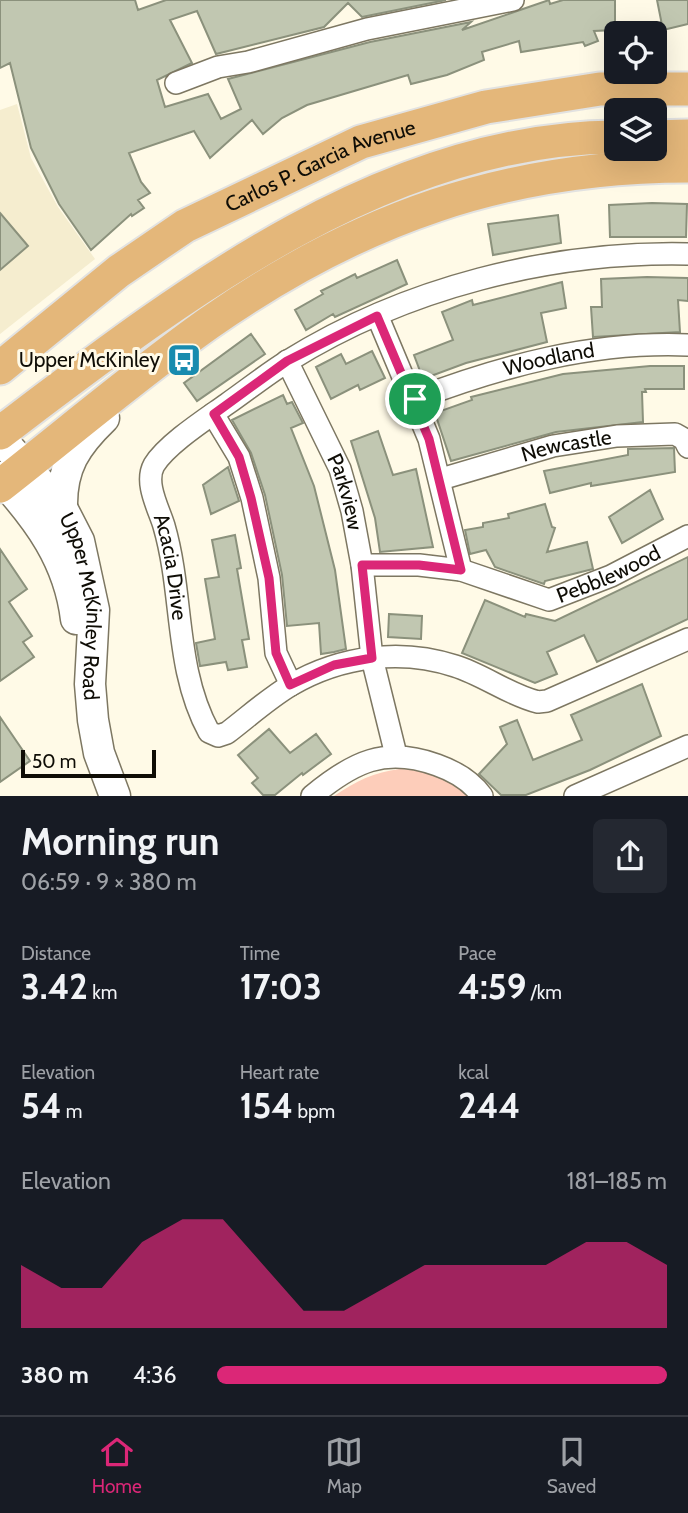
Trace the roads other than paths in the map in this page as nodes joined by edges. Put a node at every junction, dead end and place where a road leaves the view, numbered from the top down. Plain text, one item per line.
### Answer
1 (513, 0) edge
2 (176, 83) dead end
3 (688, 89) edge
4 (667, 136) edge
5 (688, 136) edge
6 (604, 138) edge
7 (688, 166) edge
8 (688, 254) edge
9 (377, 316) junction
10 (180, 344) junction
11 (688, 345) edge
12 (287, 361) junction
13 (0, 368) edge
14 (415, 399) junction
15 (214, 414) junction
16 (0, 435) edge
17 (688, 447) edge
18 (7, 477) edge
19 (441, 479) junction
20 (49, 514) junction
21 (0, 516) edge
22 (688, 536) edge
23 (362, 565) junction
24 (461, 570) junction
25 (688, 639) edge
26 (372, 658) junction
27 (290, 685) junction
28 (688, 746) edge
29 (396, 755) junction
30 (94, 796) edge
31 (115, 796) edge
32 (312, 796) edge
33 (482, 796) edge
34 (575, 796) edge

1 - 2 street
3 - 13 main road, Carlos P. Garcia Avenue
4 - 5 main road
6 - 16 main road, Carlos P. Garcia Avenue
7 - 10 main road
8 - 9 street, Acacia Drive
9 - 12 street, Acacia Drive
9 - 14 street
10 - 18 main road
10 - 20 main road
11 - 14 street, Woodland
12 - 15 street, Acacia Drive
12 - 23 street, Parkview
14 - 19 street
15 - 27 street
15 - 27 street, Acacia Drive
16 - 18 main road, Upper McKinley Road
17 - 19 street, Newcastle
18 - 20 main road, Upper McKinley Road
19 - 24 street
20 - 21 main road
20 - 30 main road, Upper McKinley Road
20 - 31 main road, Upper McKinley Road
22 - 24 street, Pebblewood
23 - 24 street, Pebblewood
23 - 26 street, Parkview
25 - 26 street, Acacia Drive
26 - 27 street, Acacia Drive
26 - 29 street, Parkview
28 - 34 street
29 - 32 street
29 - 33 street

